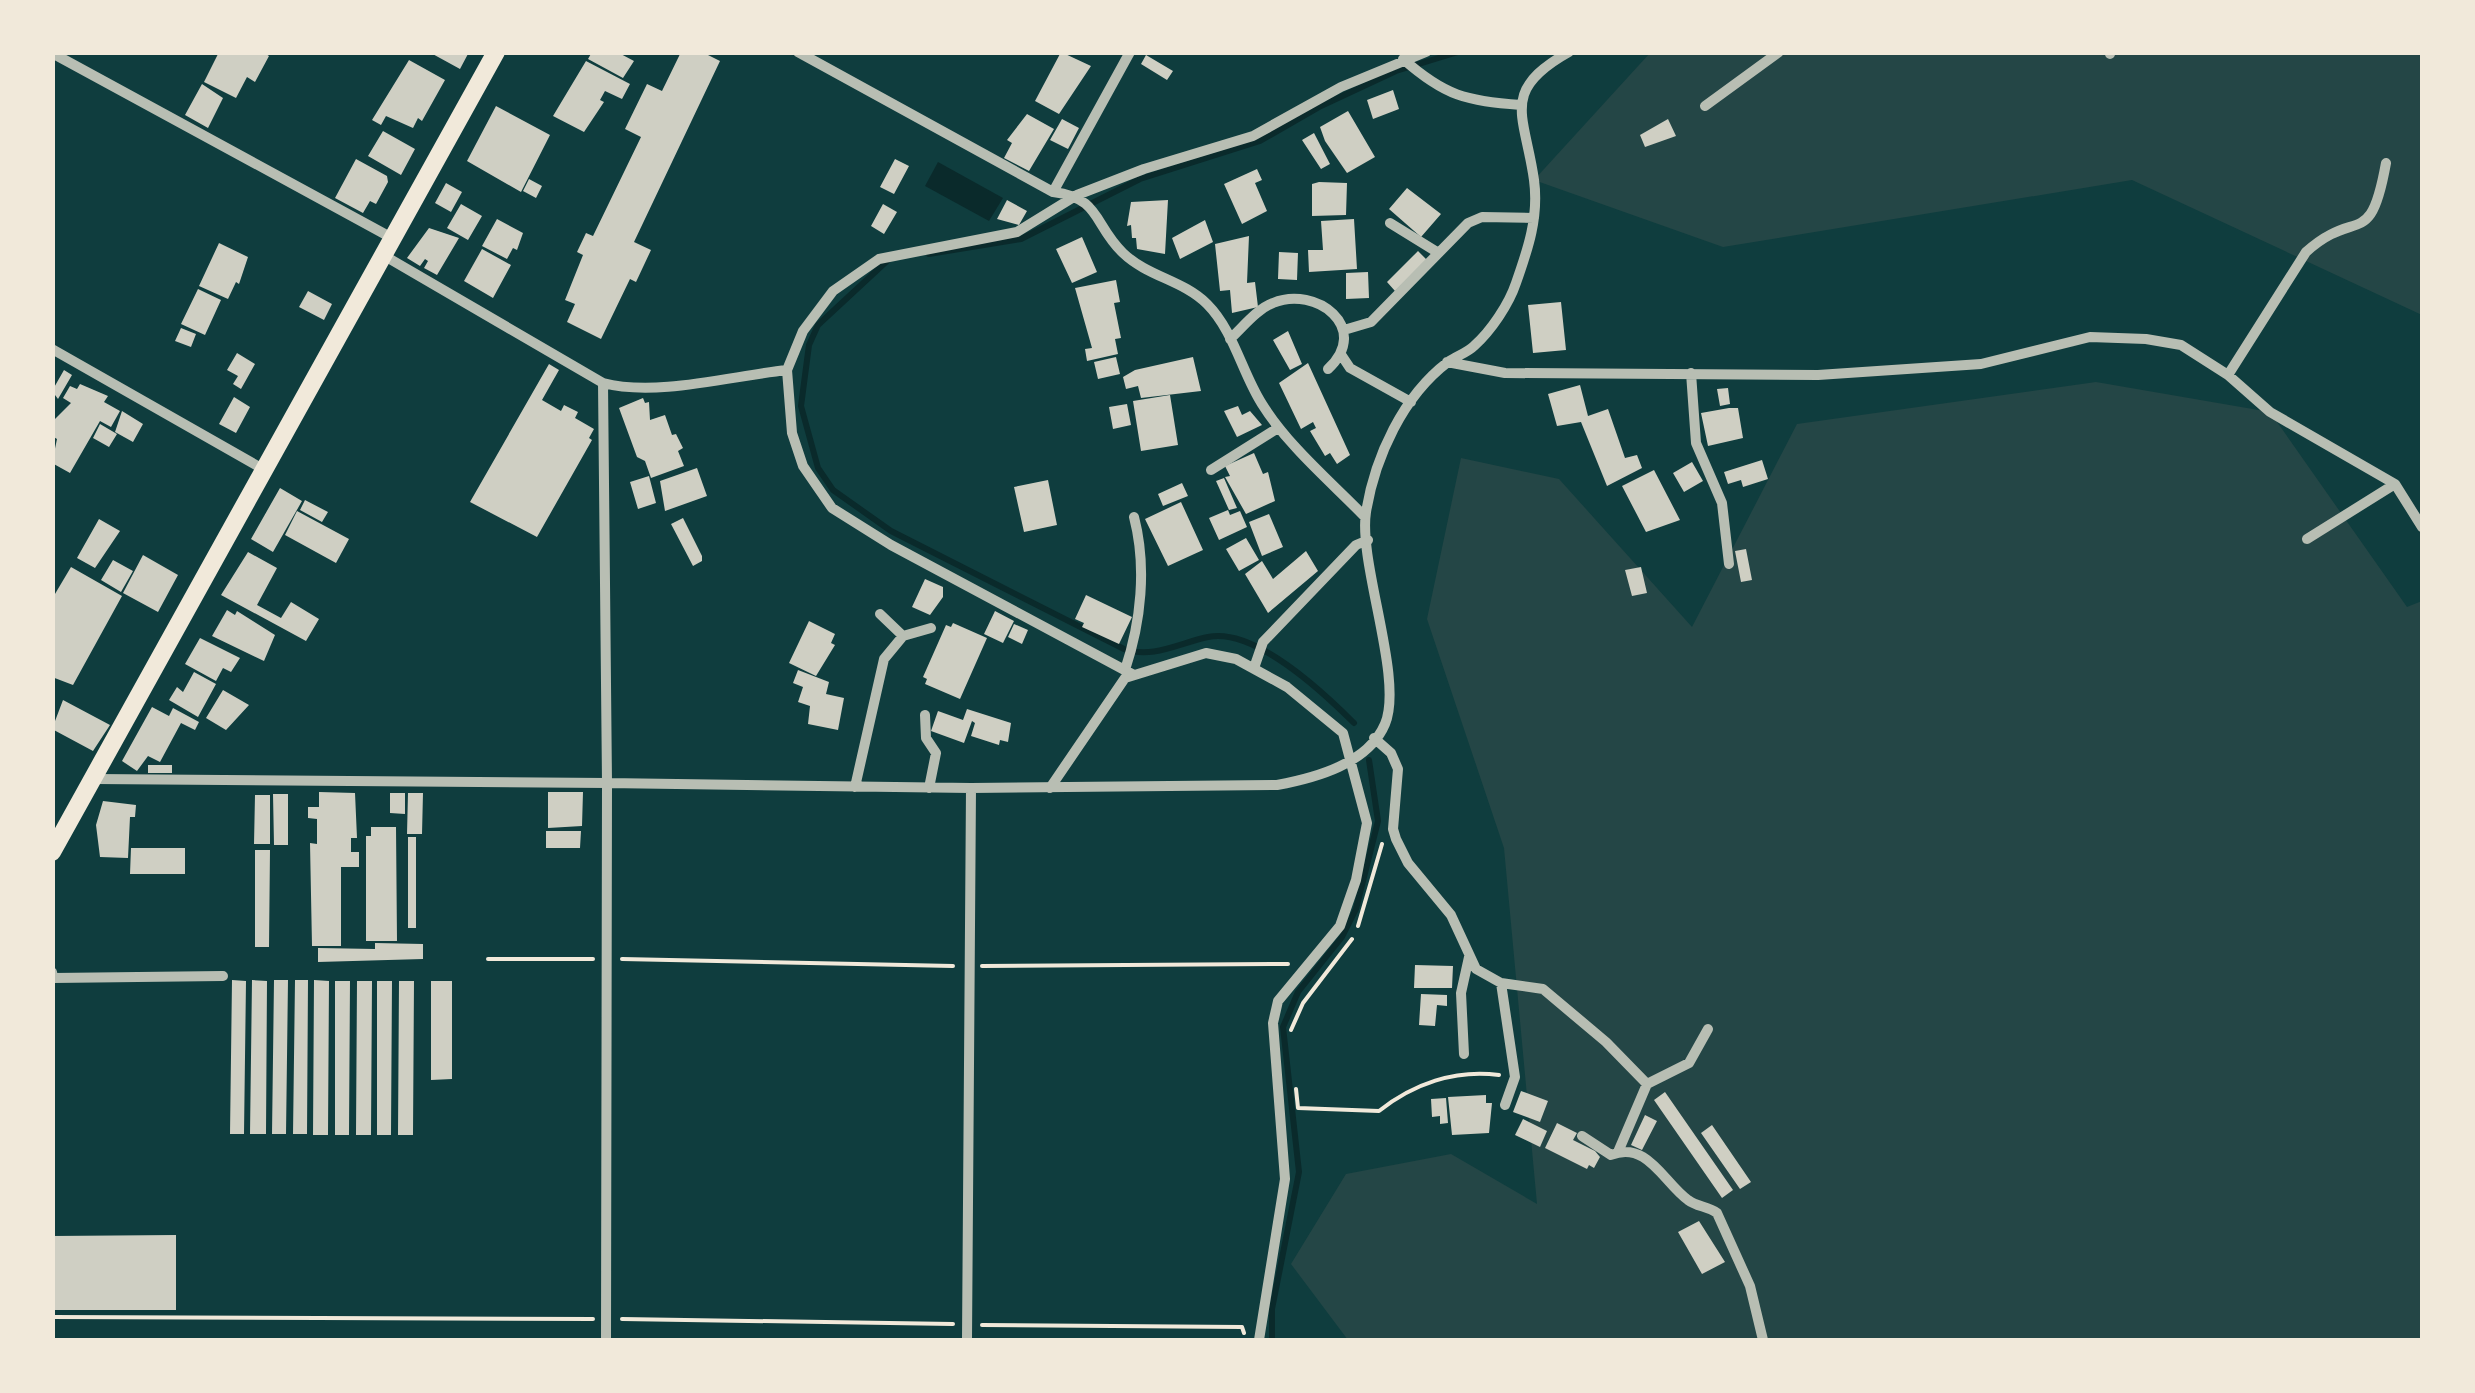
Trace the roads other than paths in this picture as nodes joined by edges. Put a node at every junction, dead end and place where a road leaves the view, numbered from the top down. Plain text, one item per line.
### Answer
1 (496, 52) edge
2 (798, 52) edge
3 (1130, 52) edge
4 (1426, 52) edge
5 (1569, 52) edge
6 (1779, 52) edge
7 (52, 53) edge
8 (1405, 60) junction
9 (1521, 105) junction
10 (1704, 106) dead end
11 (2386, 163) dead end
12 (1052, 192) junction
13 (1084, 200) junction
14 (1534, 218) junction
15 (1390, 222) dead end
16 (388, 247) junction
17 (1436, 252) junction
18 (1344, 330) junction
19 (1230, 339) junction
20 (52, 348) edge
21 (1342, 356) junction
22 (1447, 362) junction
23 (1328, 369) dead end
24 (787, 370) junction
25 (1691, 373) junction
26 (2228, 374) junction
27 (603, 383) junction
28 (1410, 402) junction
29 (1278, 428) junction
30 (263, 469) junction
31 (1211, 470) dead end
32 (2395, 484) junction
33 (1134, 517) dead end
34 (1365, 517) junction
35 (2422, 527) edge
36 (1368, 540) junction
37 (2307, 540) dead end
38 (1729, 564) dead end
39 (880, 614) dead end
40 (932, 628) dead end
41 (903, 636) junction
42 (1254, 668) junction
43 (1129, 672) junction
44 (924, 715) dead end
45 (1374, 738) junction
46 (1352, 759) junction
47 (95, 779) junction
48 (607, 782) junction
49 (855, 786) junction
50 (930, 788) junction
51 (971, 788) junction
52 (1050, 788) junction
53 (53, 851) edge
54 (1469, 956) junction
55 (52, 972) edge
56 (224, 976) dead end
57 (1501, 982) junction
58 (1708, 1029) dead end
59 (1464, 1054) dead end
60 (1647, 1084) junction
61 (1505, 1105) dead end
62 (1582, 1136) dead end
63 (1618, 1152) junction
64 (606, 1340) edge
65 (967, 1340) edge
66 (1259, 1340) edge
67 (1763, 1340) edge

1 - 16 main road
2 - 12 street
3 - 12 street
4 - 8 street
5 - 9 street
6 - 10 street
7 - 16 street
8 - 9 street
8 - 13 street
9 - 14 street
11 - 26 street
12 - 13 street
13 - 19 street
13 - 24 street
14 - 17 street
14 - 22 street
15 - 17 street
16 - 27 street
16 - 30 main road
17 - 18 street
18 - 19 street
18 - 21 street
19 - 29 street
20 - 30 street
21 - 23 street
21 - 28 street
22 - 25 street
22 - 28 street
24 - 27 street
24 - 43 street
25 - 26 street
25 - 38 street
26 - 32 street
27 - 48 street
28 - 34 street
29 - 31 street
29 - 34 street
30 - 47 main road
32 - 35 street
32 - 37 street
33 - 43 street
34 - 36 street
36 - 42 street
36 - 45 street
39 - 41 street
40 - 41 street
41 - 49 street
42 - 43 street
42 - 46 street
43 - 52 street
44 - 50 street
45 - 46 street
45 - 54 street
46 - 52 street
46 - 66 street
47 - 48 street
47 - 53 main road
48 - 49 street
48 - 64 street
49 - 50 street
50 - 51 street
51 - 52 street
51 - 65 street
54 - 57 street
54 - 59 street
55 - 56 street
57 - 60 street
57 - 61 street
58 - 60 street
60 - 63 street
62 - 63 street
63 - 67 street

